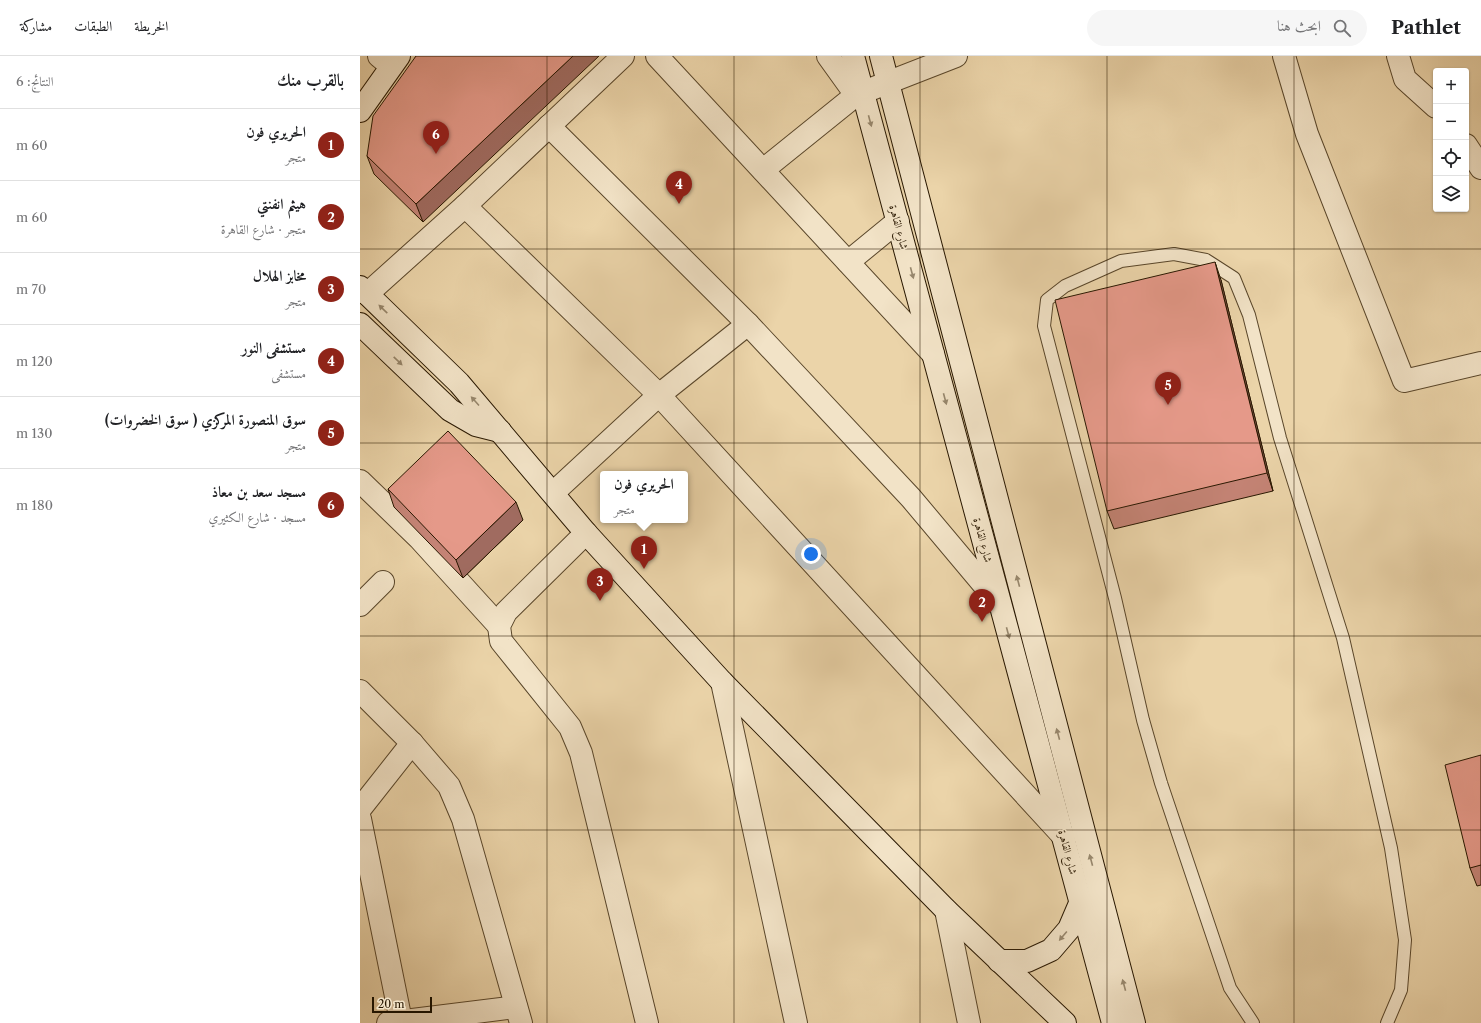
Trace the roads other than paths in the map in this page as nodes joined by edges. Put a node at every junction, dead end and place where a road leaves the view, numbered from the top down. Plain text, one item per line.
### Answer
1 (623, 56) edge
2 (657, 56) edge
3 (828, 56) edge
4 (853, 56) edge
5 (881, 56) edge
6 (956, 56) edge
7 (1284, 56) edge
8 (1398, 56) edge
9 (390, 59) edge
10 (887, 82) junction
11 (859, 94) junction
12 (1433, 104) edge
13 (360, 111) edge
14 (549, 126) junction
15 (1469, 149) edge
16 (1481, 168) edge
17 (763, 170) junction
18 (465, 206) junction
19 (898, 221) junction
20 (848, 262) junction
21 (364, 291) edge
22 (360, 324) edge
23 (748, 324) junction
24 (933, 354) junction
25 (1481, 363) edge
26 (658, 395) junction
27 (500, 431) junction
28 (360, 481) edge
29 (553, 493) junction
30 (586, 533) junction
31 (383, 582) dead end
32 (1000, 604) junction
33 (360, 605) edge
34 (499, 626) junction
35 (722, 682) junction
36 (360, 691) edge
37 (412, 743) junction
38 (360, 809) edge
39 (360, 819) edge
40 (1064, 837) junction
41 (1081, 901) junction
42 (946, 910) junction
43 (999, 961) junction
44 (519, 1015) edge
45 (394, 1022) edge
46 (647, 1023) edge
47 (796, 1023) edge
48 (969, 1023) edge
49 (1065, 1023) edge
50 (1113, 1023) edge
51 (1134, 1023) edge
52 (1253, 1023) edge
53 (1387, 1023) edge

1 - 14 street
2 - 17 street
3 - 11 street
4 - 11 street, شارع القاهرة
5 - 10 street, شارع القاهرة
6 - 10 street
7 - 25 street
8 - 12 street
9 - 13 street
10 - 11 street
51 -> 10 street, شارع القاهرة
11 - 17 street
11 -> 19 street, شارع القاهرة
14 - 18 street
14 - 23 street
15 - 16 street
17 - 20 street
18 - 21 street
18 - 26 street
19 - 20 street
19 -> 24 street, شارع القاهرة
20 - 24 street
27 -> 21 street
22 -> 27 street
23 - 26 street
23 - 32 street
24 -> 32 street, شارع القاهرة
26 - 29 street
26 - 40 street
27 - 29 street
28 - 34 street
29 - 30 street
30 - 34 street
30 - 35 street
31 - 33 street
32 -> 40 street, شارع القاهرة
34 - 46 street
35 - 42 street
35 - 47 street
36 - 37 street
37 - 38 street
37 - 44 street
39 - 45 street
40 - 41 street, شارع القاهرة
41 -> 43 street
41 - 50 street, شارع القاهرة
42 - 43 street
42 - 48 street
43 - 49 street
44 - 45 street
52 - 53 lane

